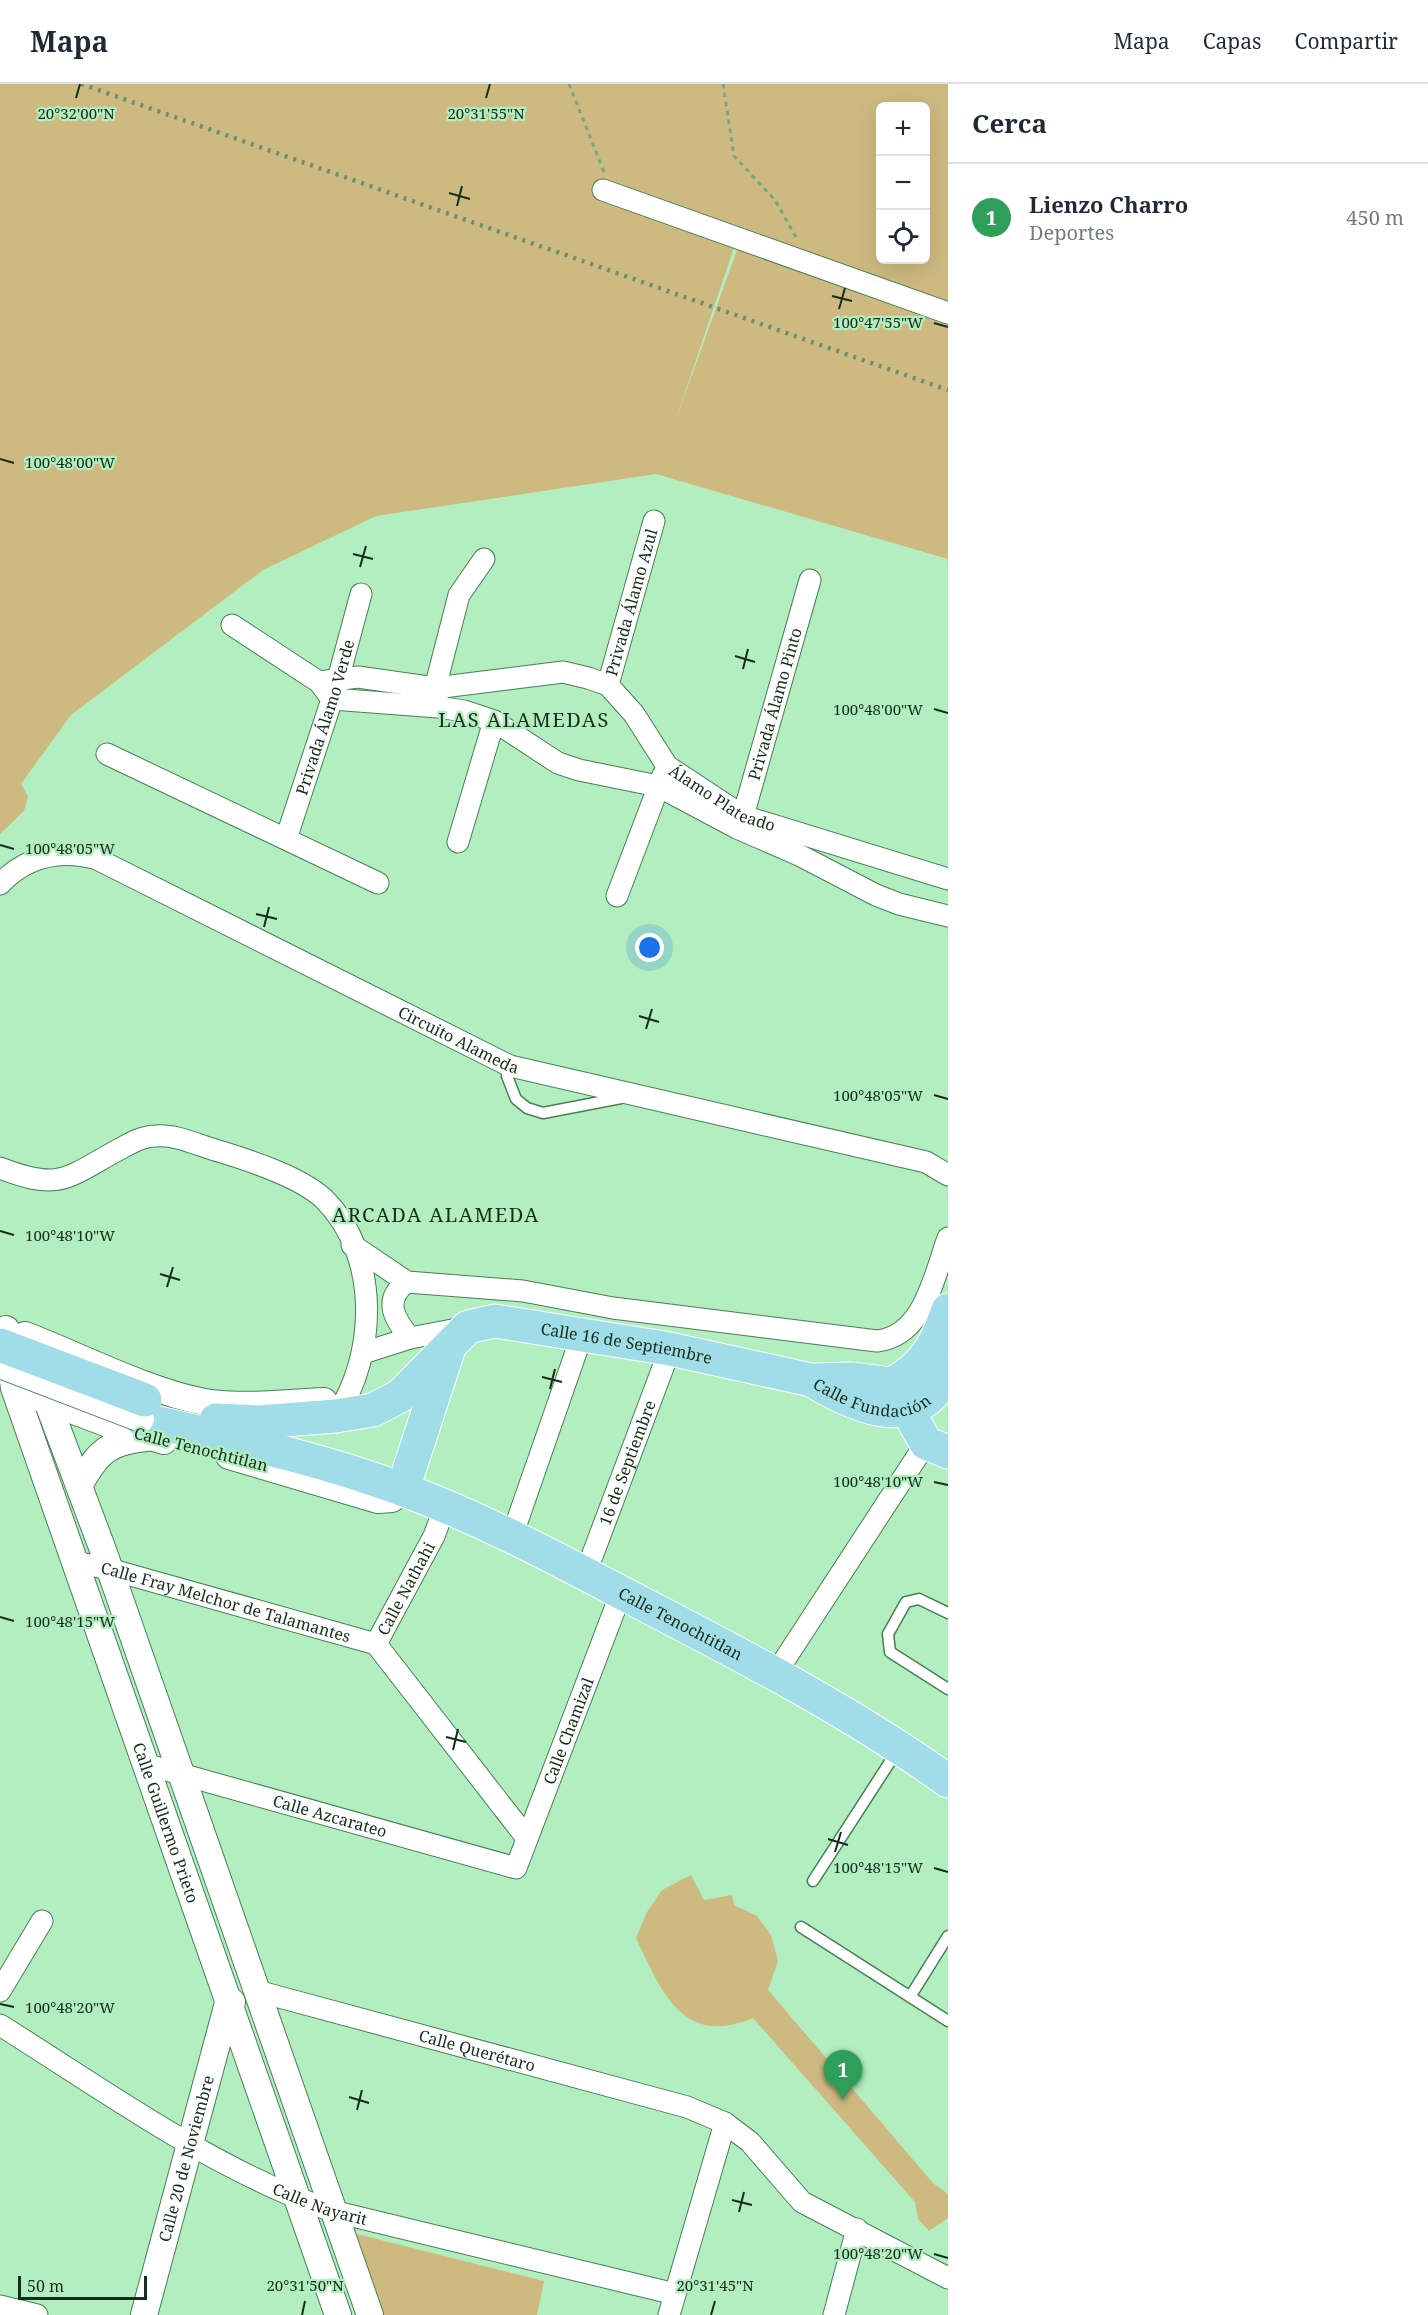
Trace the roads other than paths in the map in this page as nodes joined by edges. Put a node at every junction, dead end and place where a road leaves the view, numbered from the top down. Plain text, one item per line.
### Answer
1 (608, 191) road end
2 (948, 312) edge
3 (654, 520) dead end
4 (484, 559) dead end
5 (810, 580) dead end
6 (361, 594) dead end
7 (232, 625) dead end
8 (329, 680) junction
9 (608, 685) junction
10 (436, 697) junction
11 (332, 699) junction
12 (494, 721) junction
13 (107, 754) dead end
14 (668, 766) junction
15 (658, 786) junction
16 (740, 822) junction
17 (286, 839) junction
18 (458, 842) dead end
19 (948, 879) edge
20 (378, 883) dead end
21 (0, 884) edge
22 (617, 896) dead end
23 (948, 916) edge
24 (510, 1066) junction
25 (633, 1096) junction
26 (0, 1168) edge
27 (948, 1175) edge
28 (948, 1238) edge
29 (352, 1245) junction
30 (407, 1282) junction
31 (948, 1310) edge
32 (2, 1333) edge
33 (582, 1335) junction
34 (459, 1337) junction
35 (410, 1338) junction
36 (37, 1340) junction
37 (670, 1349) junction
38 (363, 1353) junction
39 (0, 1365) edge
40 (948, 1368) edge
41 (811, 1380) joint
42 (7, 1386) edge
43 (899, 1398) junction
44 (47, 1401) junction
45 (392, 1401) junction
46 (341, 1408) junction
47 (145, 1419) junction
48 (422, 1431) junction
49 (937, 1448) edge
50 (80, 1484) junction
51 (403, 1490) junction
52 (445, 1507) junction
53 (512, 1536) junction
54 (75, 1562) junction
55 (109, 1569) junction
56 (585, 1575) junction
57 (621, 1593) junction
58 (948, 1613) edge
59 (376, 1644) junction
60 (776, 1673) junction
61 (948, 1689) edge
62 (899, 1748) junction
63 (145, 1764) junction
64 (181, 1773) junction
65 (948, 1781) edge
66 (526, 1837) junction
67 (516, 1868) joint
68 (813, 1881) dead end
69 (42, 1921) dead end
70 (801, 1927) dead end
71 (948, 1936) edge
72 (0, 1991) edge
73 (257, 1991) junction
74 (910, 1997) junction
75 (228, 2003) junction
76 (948, 2021) edge
77 (0, 2025) edge
78 (724, 2123) junction
79 (190, 2145) junction
80 (297, 2199) junction
81 (332, 2211) junction
82 (858, 2229) junction
83 (948, 2278) edge
84 (675, 2294) junction
85 (0, 2306) edge
86 (37, 2315) edge
87 (144, 2315) edge
88 (338, 2315) edge
89 (370, 2315) edge
90 (669, 2315) edge
91 (834, 2315) edge

1 - 2 street
3 - 9 street, Privada Álamo Azul
4 - 10 street
5 - 16 street, Privada Álamo Pinto
6 - 8 street, Privada Álamo Verde
7 - 8 street
8 - 10 street
8 - 11 street, Privada Álamo Verde
9 - 10 street
9 - 14 street, Álamo Plateado
10 - 11 street
10 - 12 street, Álamo Plateado
11 - 17 street, Privada Álamo Verde
12 - 15 street, Álamo Plateado
12 - 18 street
13 - 17 street
14 - 15 street
14 - 16 street, Álamo Plateado
15 - 16 street, Álamo Plateado
15 - 22 street
16 - 19 street, Álamo Plateado
16 - 23 street, Álamo Plateado
17 - 20 street
21 - 24 street, Circuito Alameda
24 - 25 street, Circuito Alameda
24 - 25 lane
25 - 27 street, Circuito Alameda
26 - 29 street
28 - 30 street
29 - 30 street
29 - 38 street
30 - 35 street
31 - 43 main road, Calle Fundación
32 - 36 street
32 - 42 street, Calle Guillermo Prieto
32 - 47 main road, Calle Tenochtitlan, bridge
33 - 34 main road, Calle 16 de Septiembre
33 - 37 main road, Calle 16 de Septiembre
33 - 53 street
34 - 35 street
34 - 45 main road
34 - 48 main road
35 - 38 street
36 - 44 street, Calle Guillermo Prieto
36 - 46 street
37 - 41 main road, Calle 16 de Septiembre
37 - 56 street, 16 de Septiembre
38 - 46 street
39 - 47 street, Calle Tenochtitlan, bridge
40 - 43 main road, Calle Fundación
41 - 43 main road, Calle Fundación
42 - 44 street, Calle Tenochtitlan
42 - 54 street, Calle Guillermo Prieto
43 - 49 main road
44 - 47 street, Calle Tenochtitlan
44 - 50 street, Calle Guillermo Prieto
45 - 46 main road
45 - 48 street
46 - 47 main road
47 - 50 street
47 - 51 main road, Calle Tenochtitlan
48 - 51 main road
49 - 60 street
50 - 55 street, Calle Guillermo Prieto
51 - 52 main road, Calle Tenochtitlan
52 - 53 main road, Calle Tenochtitlan
52 - 59 street, Calle Nathahi
53 - 56 main road, Calle Tenochtitlan
54 - 55 street, Calle Fray Melchor de Talamantes
54 - 63 street, Calle Guillermo Prieto
55 - 59 street, Calle Fray Melchor de Talamantes
55 - 64 street, Calle Guillermo Prieto
56 - 57 main road, Calle Tenochtitlan
57 - 60 main road, Calle Tenochtitlan
57 - 66 street, Calle Chamizal
58 - 61 lane
59 - 66 street, Calle Nathahi
60 - 62 main road, Calle Tenochtitlan
62 - 65 main road, Calle Tenochtitlan
62 - 68 lane
63 - 64 street, Calle Azcarateo
63 - 75 street, Calle Guillermo Prieto
64 - 67 street, Calle Azcarateo
64 - 73 street, Calle Guillermo Prieto
66 - 67 street, Calle Chamizal
69 - 72 street
70 - 74 lane
71 - 74 lane
73 - 75 street
73 - 78 street, Calle Querétaro
73 - 81 street, Calle Guillermo Prieto
74 - 76 lane
75 - 79 street, Calle 20 de Noviembre
75 - 80 street, Calle Guillermo Prieto
77 - 79 street, Calle Nayarit
78 - 82 street, Calle Querétaro
78 - 84 street
79 - 80 street, Calle Nayarit
79 - 87 street, Calle 20 de Noviembre
80 - 81 street, Calle Nayarit
80 - 88 street, Calle Guillermo Prieto
81 - 84 street, Calle Nayarit
81 - 89 street, Calle Guillermo Prieto
82 - 83 street, Calle Querétaro
82 - 91 street
84 - 90 street
85 - 86 street

